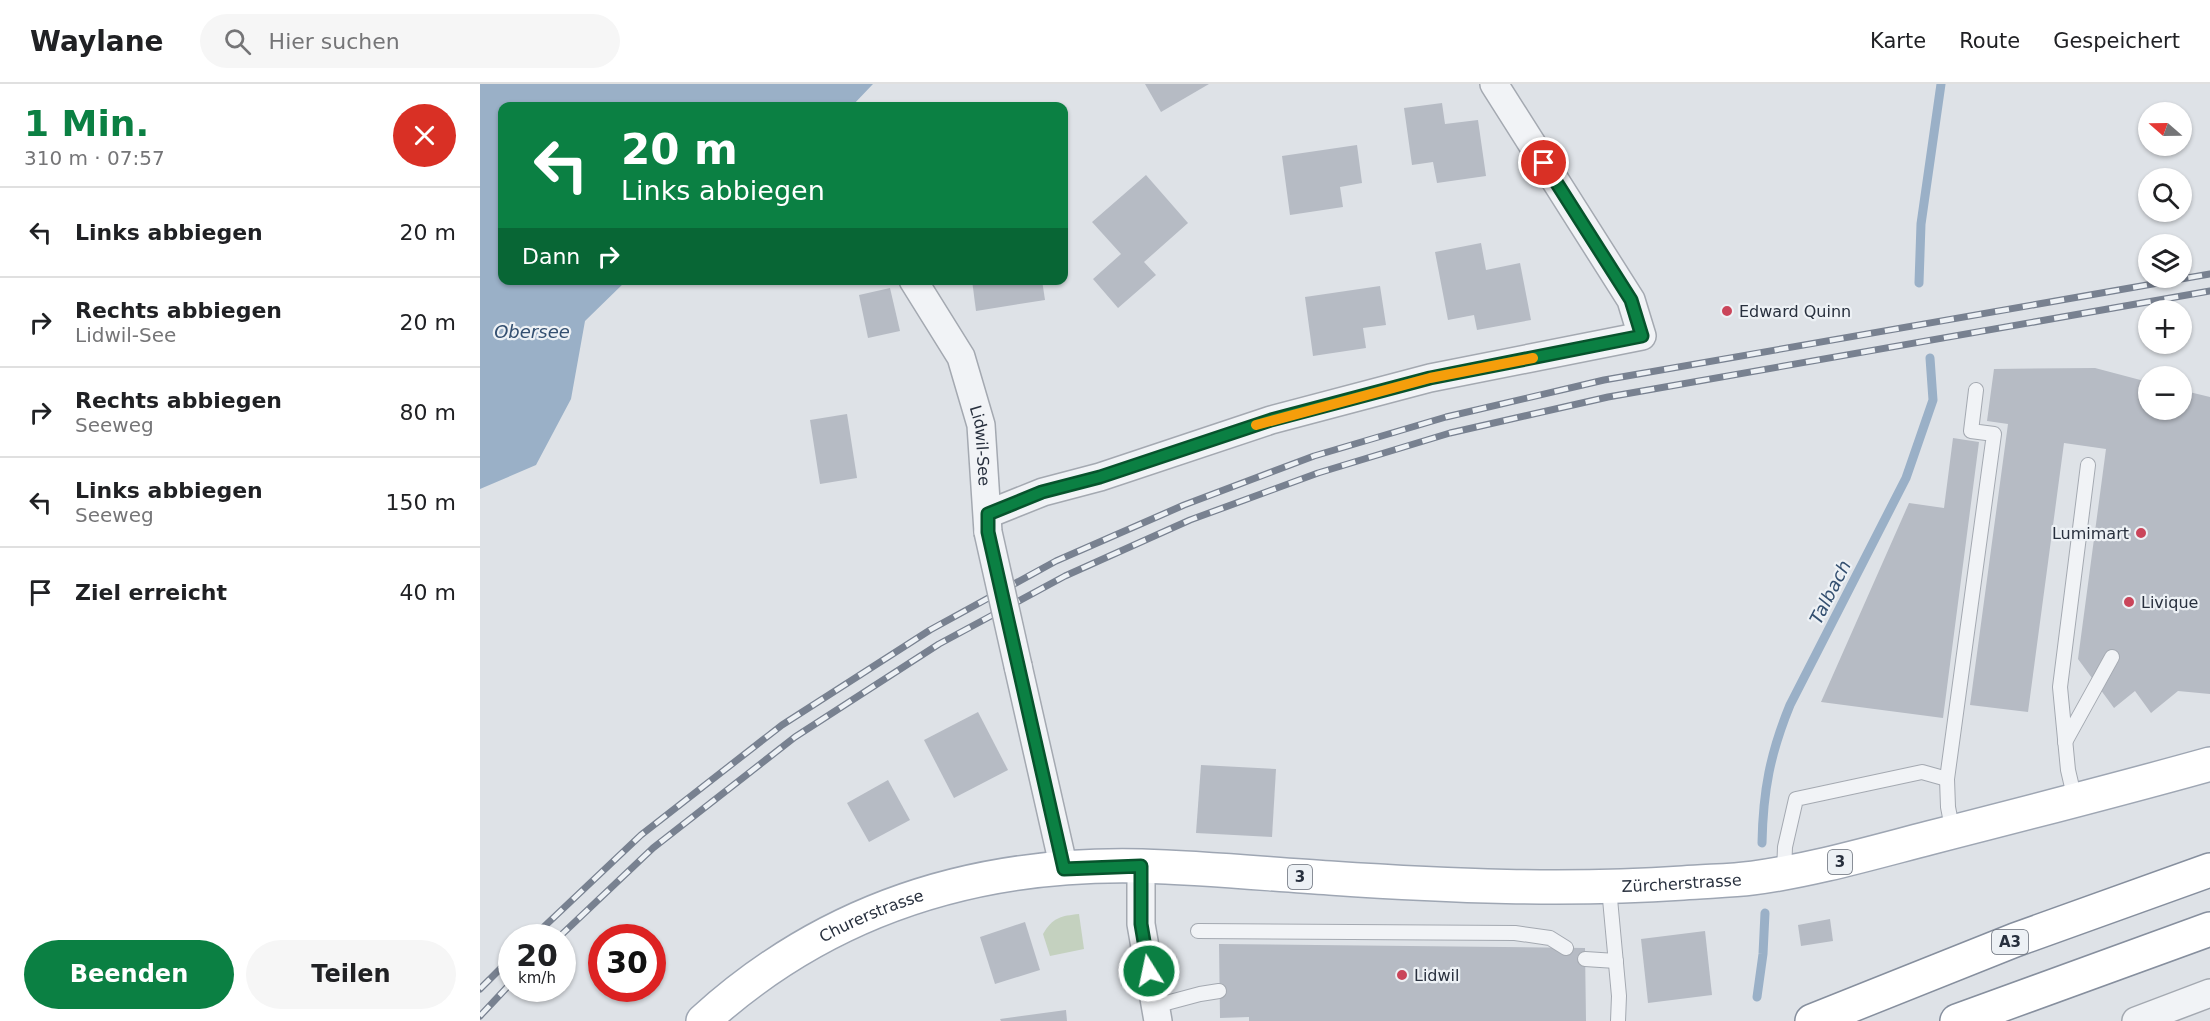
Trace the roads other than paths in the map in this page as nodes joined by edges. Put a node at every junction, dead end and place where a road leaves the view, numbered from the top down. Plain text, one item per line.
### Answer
1 (1494, 84) edge
2 (916, 285) edge
3 (1976, 390) dead end
4 (2088, 465) dead end
5 (988, 523) junction
6 (2112, 657) dead end
7 (2065, 742) junction
8 (2210, 764) edge
9 (1947, 779) junction
10 (2075, 800) junction
11 (1953, 833) junction
12 (1141, 866) junction
13 (1064, 869) junction
14 (2210, 870) edge
15 (1784, 872) junction
16 (1609, 888) junction
17 (2210, 928) edge
18 (1198, 931) dead end
19 (1566, 948) dead end
20 (1585, 959) dead end
21 (1616, 961) junction
22 (1220, 991) dead end
23 (2210, 993) edge
24 (1157, 1014) edge
25 (703, 1021) edge
26 (1618, 1021) edge
27 (1812, 1021) edge
28 (1958, 1021) edge
29 (2136, 1021) edge

1 - 5 street
2 - 5 street, Lidwil-See
3 - 9 lane
4 - 7 lane
5 - 13 street, Lidwil-See, bridge
6 - 7 lane
7 - 10 lane
8 - 10 main road, Zürcherstrasse / 3
9 - 11 lane
9 - 15 lane
10 - 11 main road, Zürcherstrasse / 3
11 - 15 main road, Zürcherstrasse / 3
12 - 13 main road, 3
12 - 16 main road, Zürcherstrasse / 3
12 - 24 street
13 - 25 main road, Churerstrasse / 3
14 - 27 main road, A3
15 - 16 main road, Zürcherstrasse / 3
16 - 21 lane
17 - 28 main road
18 - 19 lane
20 - 21 lane
21 - 26 lane
22 - 24 lane
23 - 29 street

